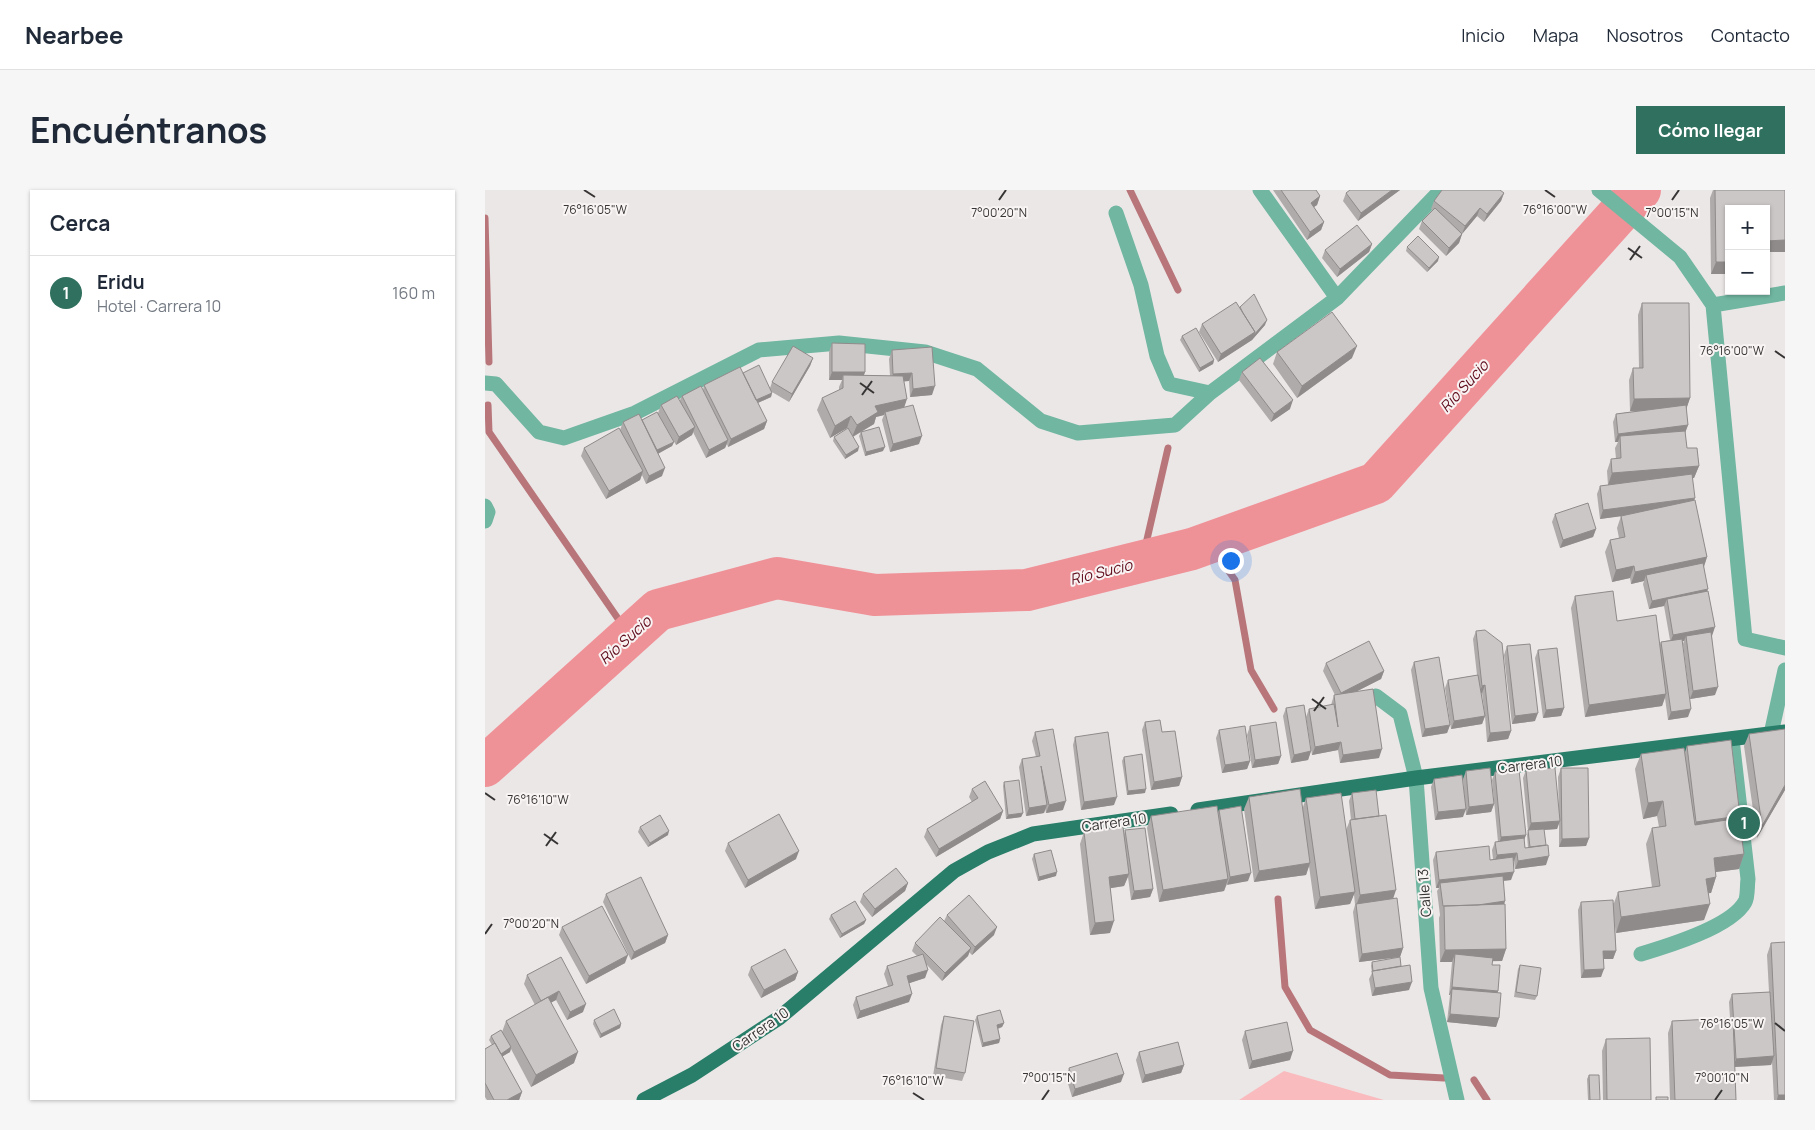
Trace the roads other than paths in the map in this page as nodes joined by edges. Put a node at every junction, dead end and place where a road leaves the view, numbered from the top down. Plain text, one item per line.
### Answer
1 (1260, 190) edge
2 (1441, 190) edge
3 (1599, 190) edge
4 (1116, 213) dead end
5 (1785, 293) edge
6 (1337, 298) junction
7 (1713, 305) junction
8 (485, 383) edge
9 (1210, 393) junction
10 (485, 506) edge
11 (485, 521) edge
12 (1785, 648) edge
13 (1785, 670) edge
14 (1377, 696) dead end
15 (1778, 733) edge
16 (1732, 739) junction
17 (1416, 778) junction
18 (1641, 954) dead end
19 (643, 1100) edge
20 (1457, 1100) edge

1 - 6 street
2 - 6 street
3 - 7 street
4 - 9 street
5 - 7 street
6 - 9 street
7 - 12 street
8 - 9 street
10 - 11 street
13 - 15 street
14 - 17 street, Calle 13
15 - 16 main road, Carrera 10
16 - 17 main road, Carrera 10
16 - 18 street
17 - 19 main road, Carrera 10
17 - 20 street, Calle 13

